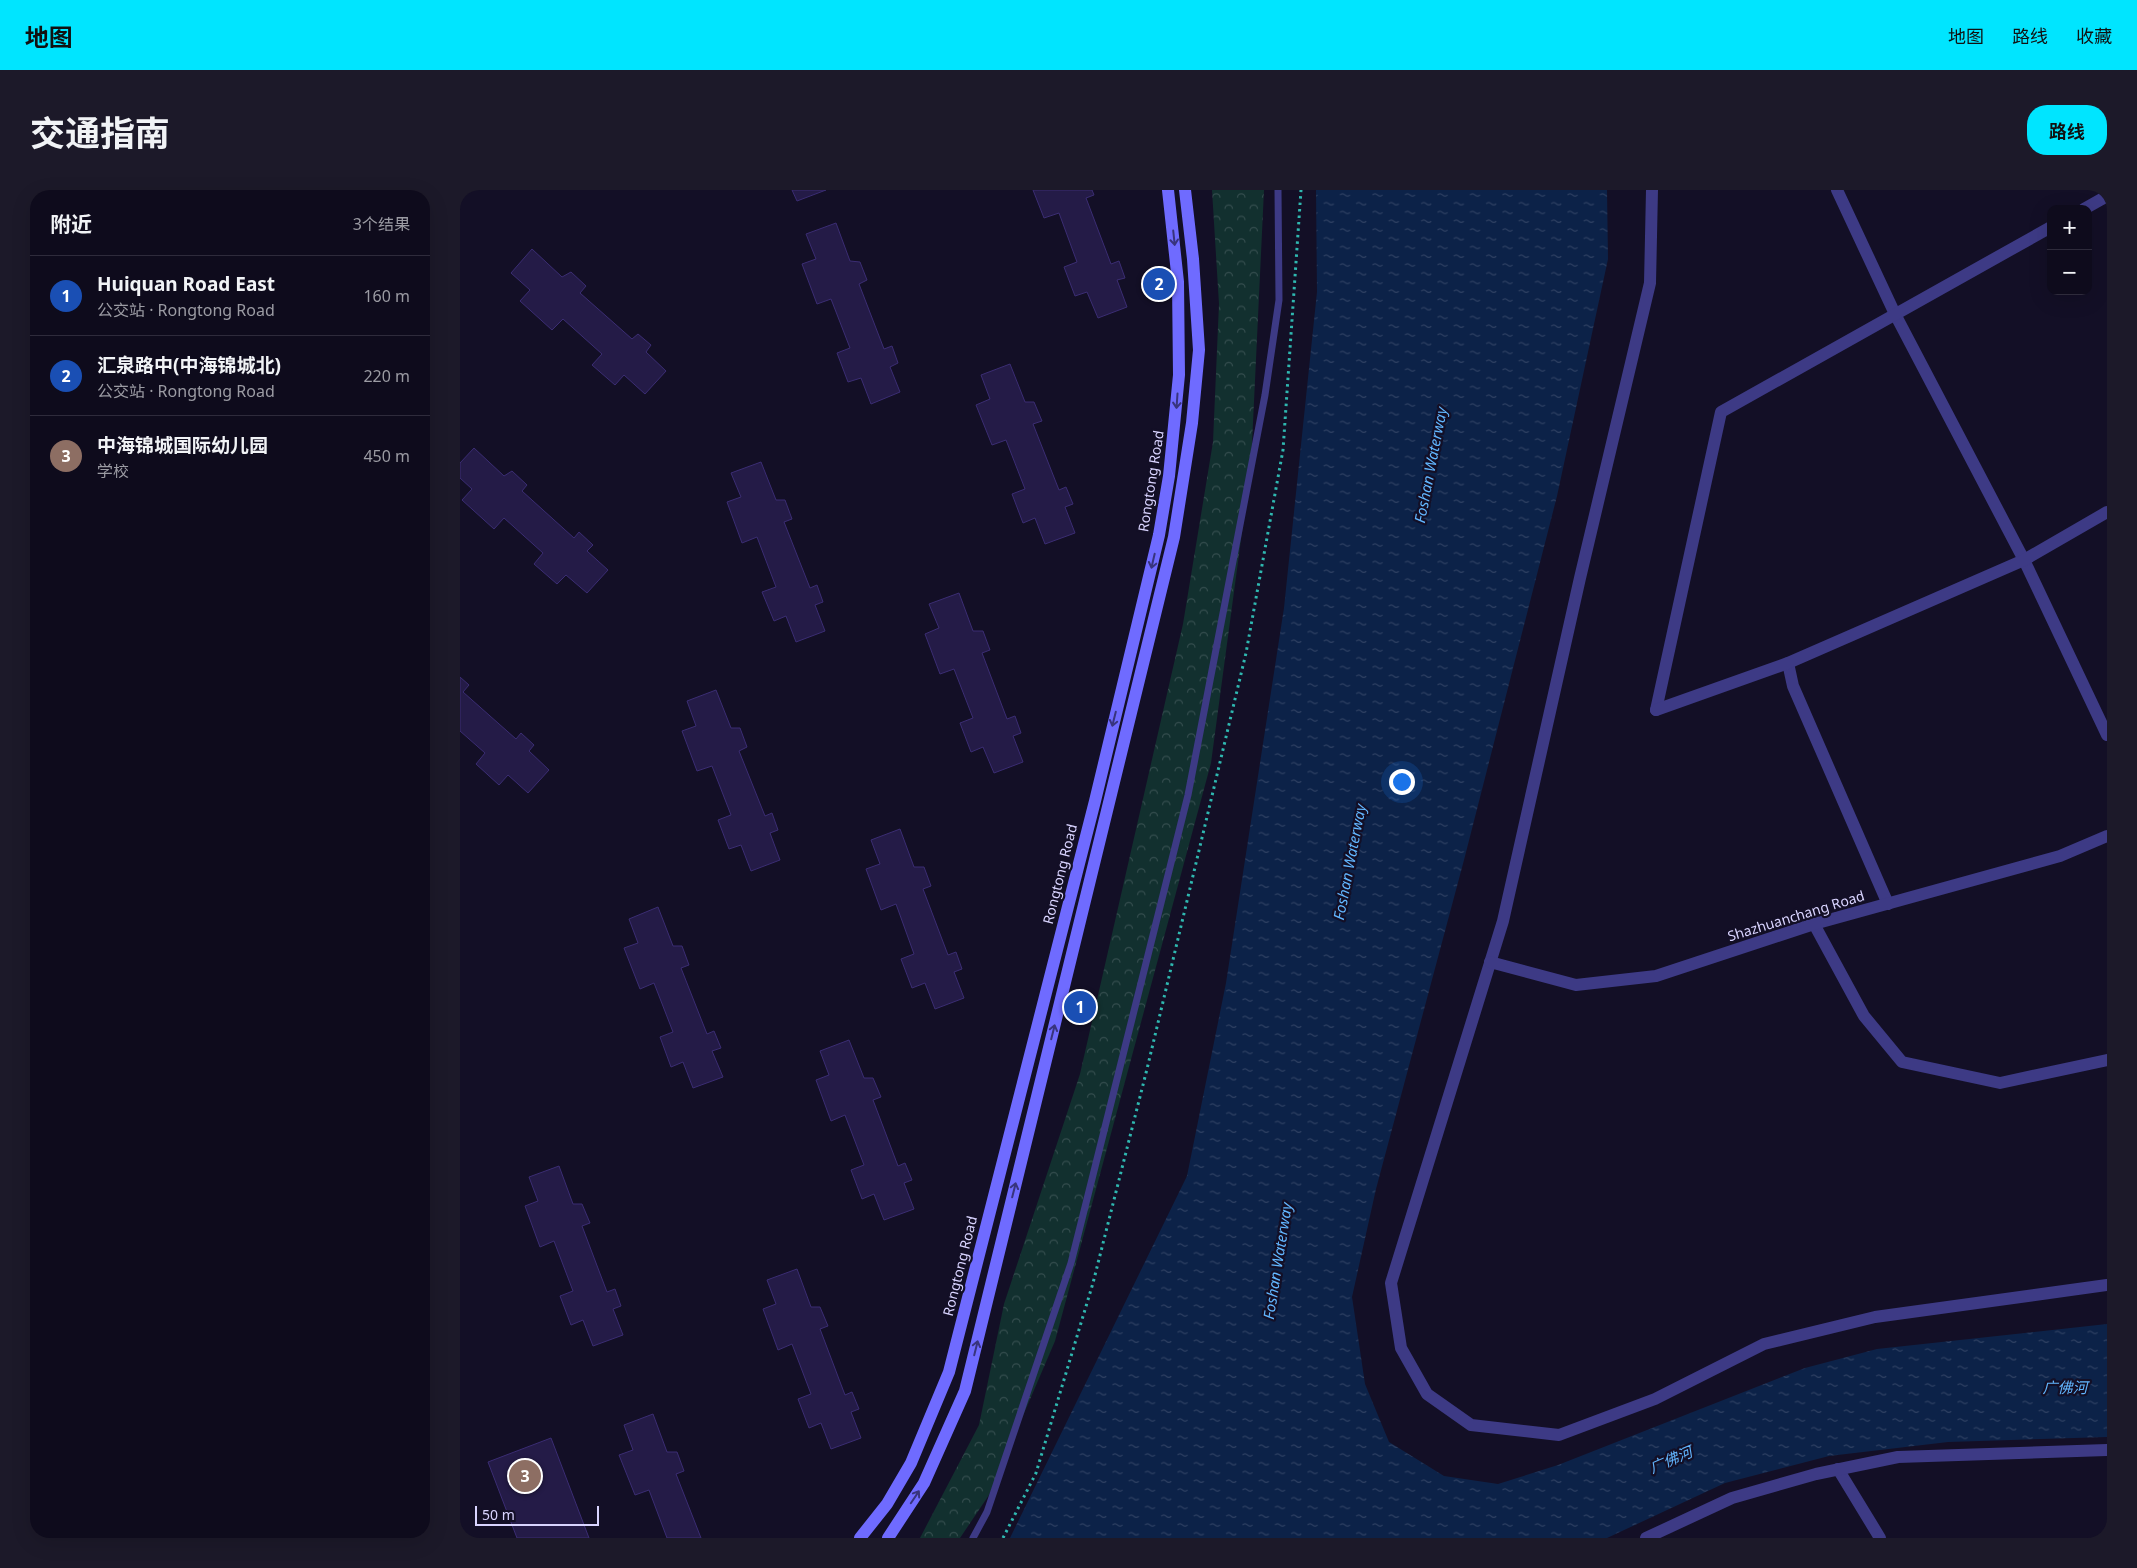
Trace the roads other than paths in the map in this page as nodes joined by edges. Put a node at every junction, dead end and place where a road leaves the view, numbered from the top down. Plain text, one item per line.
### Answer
1 (1168, 190) edge
2 (1185, 190) edge
3 (1278, 190) edge
4 (1652, 190) edge
5 (1837, 190) edge
6 (2107, 196) edge
7 (2091, 205) edge
8 (2047, 229) edge
9 (1896, 314) junction
10 (2107, 512) edge
11 (2024, 560) junction
12 (1788, 663) junction
13 (2107, 735) edge
14 (2107, 836) edge
15 (1888, 904) junction
16 (1814, 924) junction
17 (1490, 962) junction
18 (2107, 1060) edge
19 (2107, 1285) edge
20 (2107, 1450) edge
21 (1838, 1469) junction
22 (860, 1538) edge
23 (888, 1538) edge
24 (974, 1538) edge
25 (1646, 1538) edge
26 (1880, 1538) edge

1 -> 22 main road, Rongtong Road
23 -> 2 main road
3 - 24 lane
4 - 17 street
5 - 9 street
6 - 7 street
8 - 9 street
9 - 11 street
9 - 12 street
10 - 11 street
11 - 12 street
11 - 13 street
12 - 15 street
14 - 15 street, Shazhuanchang Road
15 - 16 street, Shazhuanchang Road
16 - 17 street, Shazhuanchang Road
16 - 18 street
17 - 19 street
20 - 21 street
21 - 25 street
21 - 26 street

